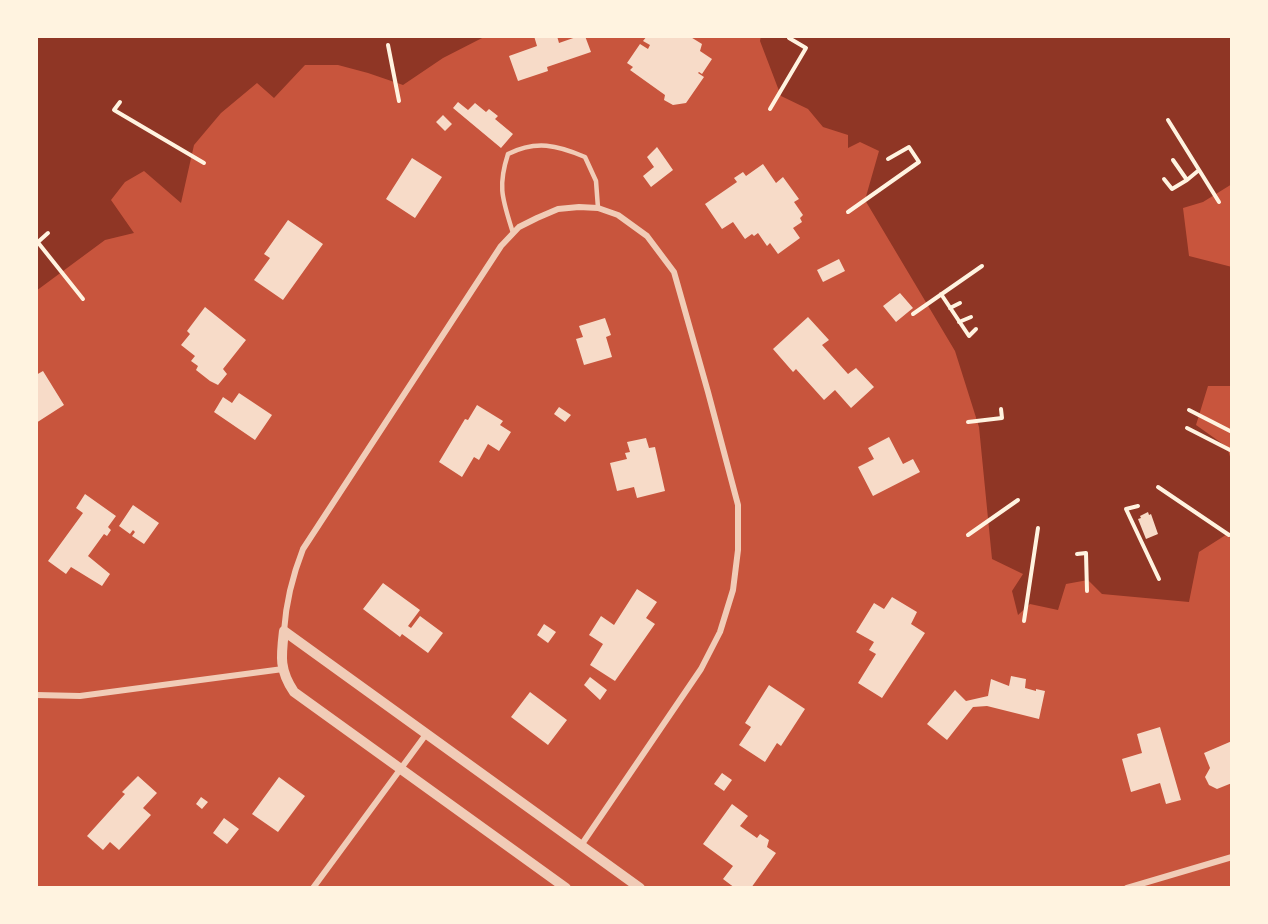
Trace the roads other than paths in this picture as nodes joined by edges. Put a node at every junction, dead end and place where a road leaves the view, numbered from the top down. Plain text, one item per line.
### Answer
1 (598, 208) junction
2 (513, 233) junction
3 (284, 631) junction
4 (283, 669) junction
5 (36, 695) edge
6 (427, 733) junction
7 (401, 770) junction
8 (582, 844) junction
9 (1232, 856) edge
10 (313, 888) edge
11 (566, 888) edge
12 (640, 888) edge
13 (1127, 888) edge

1 - 2 street
1 - 2 lane
1 - 8 street
2 - 3 street
3 - 4 street
3 - 6 street
4 - 5 street
4 - 7 street
6 - 7 street
6 - 8 street
7 - 10 street
7 - 11 street
8 - 12 street
9 - 13 street

